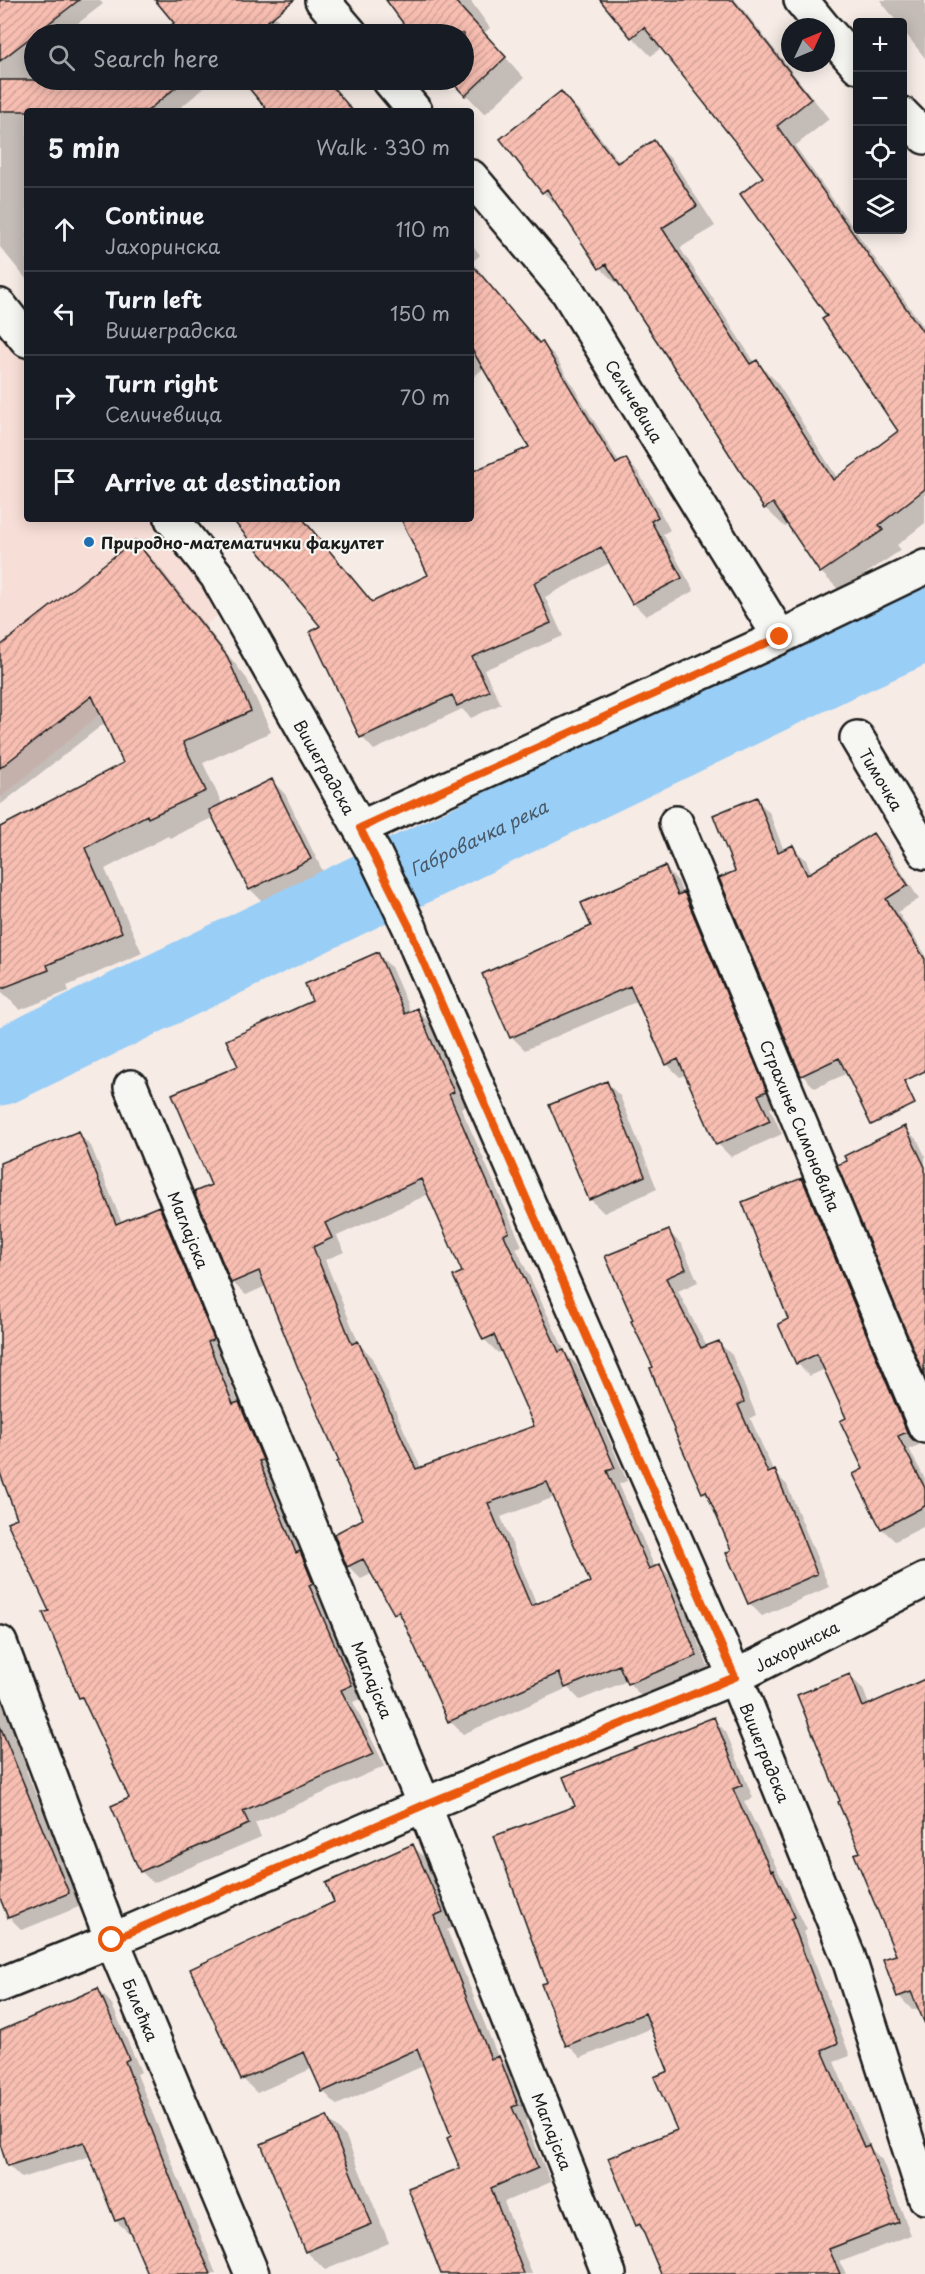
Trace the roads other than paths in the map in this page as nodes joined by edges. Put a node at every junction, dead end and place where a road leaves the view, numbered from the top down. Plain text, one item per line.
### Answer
1 (322, 0) edge
2 (801, 0) edge
3 (816, 18) edge
4 (342, 24) edge
5 (835, 40) edge
6 (853, 60) edge
7 (397, 90) edge
8 (412, 108) edge
9 (907, 118) edge
10 (925, 137) edge
11 (474, 181) edge
12 (0, 306) edge
13 (24, 336) edge
14 (173, 522) edge
15 (925, 567) edge
16 (780, 637) junction
17 (857, 738) dead end
18 (676, 823) dead end
19 (367, 841) junction
20 (925, 852) edge
21 (131, 1087) dead end
22 (925, 1426) edge
23 (925, 1580) edge
24 (0, 1643) edge
25 (735, 1677) junction
26 (424, 1805) junction
27 (112, 1940) junction
28 (0, 1985) edge
29 (925, 2197) edge
30 (252, 2274) edge
31 (609, 2274) edge

1 - 4 street
2 - 3 street
5 - 6 street
7 - 8 street
9 - 10 street
11 - 16 street, Селичевица
12 - 13 street
14 - 19 street, Вишеградска
15 - 16 street
16 - 19 street
17 - 20 street, Тимочка
18 - 22 street, Страхиње Симоновића
19 - 25 street, Вишеградска
21 - 26 street, Маглајска
23 - 25 street, Јахоринска
24 - 27 street, Билећка
25 - 26 street, Јахоринска
25 - 29 street, Вишеградска
26 - 27 street, Јахоринска
26 - 31 street, Маглајска
27 - 28 street, Јахоринска
27 - 30 street, Билећка

